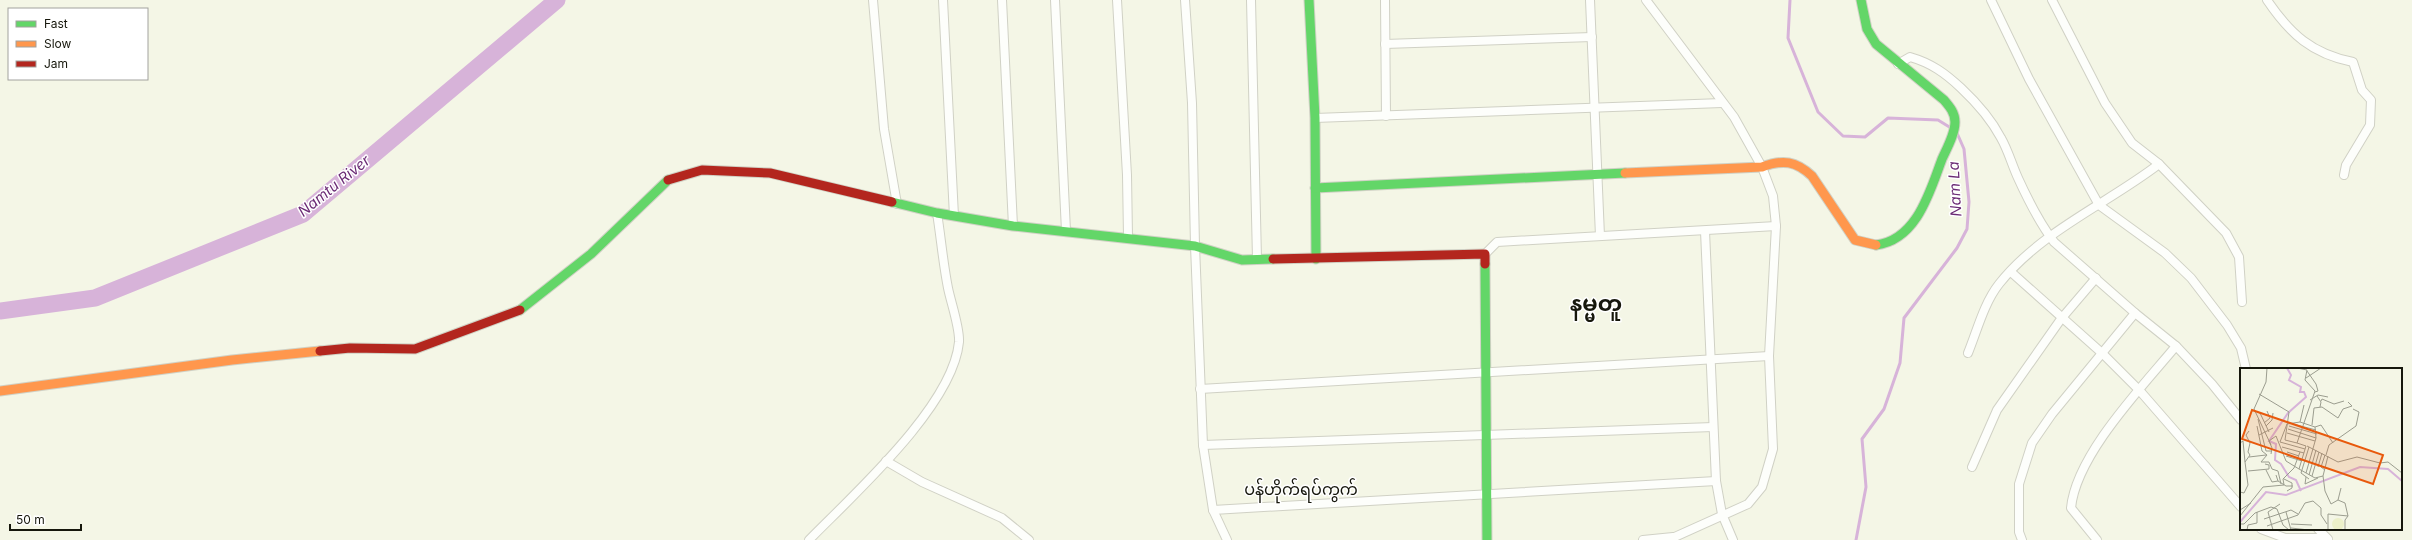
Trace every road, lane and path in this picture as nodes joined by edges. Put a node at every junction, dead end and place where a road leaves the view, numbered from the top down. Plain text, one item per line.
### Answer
1 (873, 0) edge
2 (943, 0) edge
3 (1002, 0) edge
4 (1055, 0) edge
5 (1118, 0) edge
6 (1185, 0) edge
7 (1251, 0) edge
8 (1310, 0) edge
9 (1385, 0) edge
10 (1590, 0) edge
11 (1646, 0) edge
12 (1861, 0) edge
13 (1991, 0) edge
14 (2052, 0) edge
15 (2267, 0) edge
16 (1592, 37) junction
17 (1386, 44) junction
18 (1898, 64) junction
19 (1722, 102) junction
20 (1595, 107) junction
21 (1386, 116) junction
22 (1315, 118) junction
23 (2159, 164) junction
24 (1762, 167) junction
25 (1598, 174) junction
26 (2344, 175) dead end
27 (1315, 188) junction
28 (897, 204) junction
29 (2099, 205) junction
30 (937, 213) junction
31 (954, 216) junction
32 (1013, 226) junction
33 (1776, 226) junction
34 (1066, 231) junction
35 (1705, 231) junction
36 (1600, 236) junction
37 (2050, 236) junction
38 (1128, 238) junction
39 (1195, 246) junction
40 (1485, 254) junction
41 (1316, 259) junction
42 (1257, 260) junction
43 (2010, 272) junction
44 (2096, 278) junction
45 (2242, 302) dead end
46 (2135, 313) junction
47 (2061, 319) junction
48 (2176, 346) junction
49 (1968, 353) dead end
50 (2103, 354) junction
51 (1769, 356) junction
52 (1710, 359) junction
53 (2246, 368) edge
54 (1485, 373) junction
55 (1200, 389) junction
56 (0, 391) edge
57 (2140, 391) junction
58 (2240, 419) edge
59 (1713, 427) junction
60 (1486, 435) junction
61 (1204, 445) junction
62 (886, 461) junction
63 (1972, 467) dead end
64 (1716, 481) junction
65 (1487, 494) junction
66 (2240, 506) edge
67 (1213, 510) junction
68 (1722, 514) junction
69 (2263, 530) edge
70 (2319, 530) edge
71 (1671, 538) edge
72 (2328, 539) edge
73 (809, 540) edge
74 (1029, 540) edge
75 (1227, 540) edge
76 (1487, 540) edge
77 (1643, 540) edge
78 (1733, 540) edge
79 (2022, 540) edge
80 (2097, 540) edge

1 - 28 street
2 - 31 street
3 - 32 street
4 - 34 street
5 - 38 street
6 - 39 street
7 - 42 street
8 - 22 street
9 - 17 street
10 - 16 street
11 - 19 street
12 - 18 street
13 - 29 street
14 - 23 street
15 - 26 street
16 - 17 street
16 - 20 street
17 - 21 street
18 - 24 street
18 - 37 street
19 - 20 street
19 - 24 street
20 - 21 street
20 - 25 street
21 - 22 street
22 - 27 street
23 - 29 street
23 - 45 street
24 - 25 street
24 - 33 street
25 - 27 street
25 - 36 street
27 - 41 street
28 - 30 street
28 - 56 street
29 - 37 street
29 - 53 street
30 - 31 street
30 - 62 street
31 - 32 street
32 - 34 street
33 - 35 street
33 - 51 street
34 - 38 street
35 - 36 street
35 - 52 street
36 - 40 street
37 - 43 street
37 - 44 street
38 - 39 street
39 - 42 street
39 - 55 street
40 - 41 street
40 - 54 street
41 - 42 street
43 - 47 street
43 - 49 street
44 - 46 street
44 - 47 street
46 - 48 street
46 - 50 street
47 - 50 street
47 - 63 street
48 - 57 street
48 - 58 street
50 - 57 street
50 - 79 street
51 - 52 street
51 - 68 street
52 - 54 street
52 - 59 street
54 - 55 street
54 - 60 street
55 - 61 street
57 - 66 street
57 - 80 street
59 - 60 street
59 - 64 street
60 - 61 street
60 - 65 street
61 - 67 street
62 - 73 street
62 - 74 street
64 - 65 street
64 - 68 street
65 - 67 street
65 - 76 street
67 - 75 street
68 - 71 street
68 - 78 street
69 - 72 street
70 - 72 street
71 - 77 street

